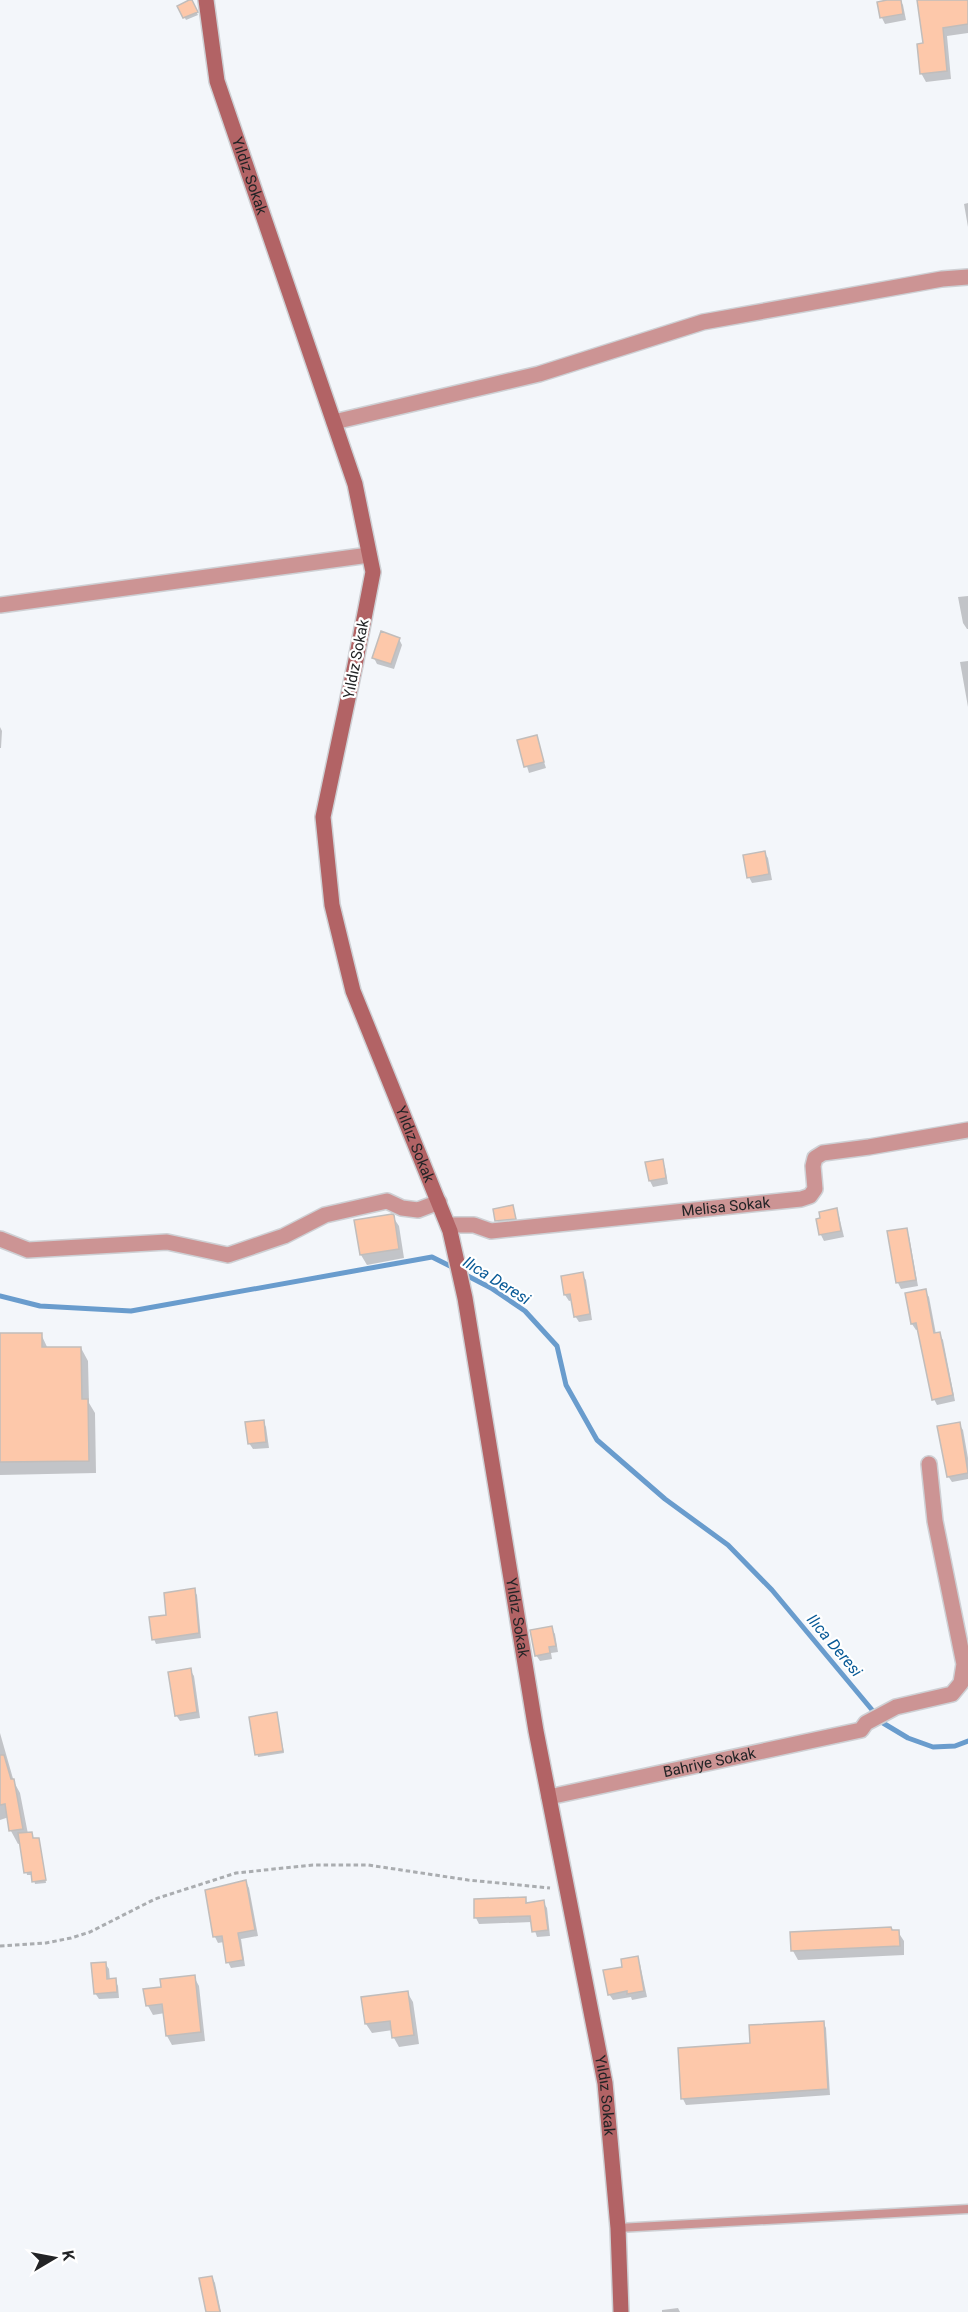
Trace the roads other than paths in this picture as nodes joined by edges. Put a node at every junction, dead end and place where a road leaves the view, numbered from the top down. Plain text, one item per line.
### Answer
1 (206, 0) edge
2 (968, 277) edge
3 (334, 422) junction
4 (369, 555) junction
5 (0, 605) edge
6 (968, 1130) edge
7 (439, 1202) junction
8 (449, 1228) junction
9 (0, 1239) edge
10 (929, 1464) dead end
11 (549, 1797) junction
12 (968, 2209) edge
13 (618, 2228) junction
14 (621, 2312) edge

1 - 3 street, Yıldız Sokak
2 - 3 street
3 - 4 street, Yıldız Sokak
4 - 5 street
4 - 7 street, Yıldız Sokak
6 - 8 street, Melisa Sokak
7 - 8 street, Yıldız Sokak
7 - 9 street
8 - 11 street, Yıldız Sokak
10 - 11 street, Bahriye Sokak
11 - 13 street, Yıldız Sokak
12 - 13 lane
13 - 14 street, Yıldız Sokak

